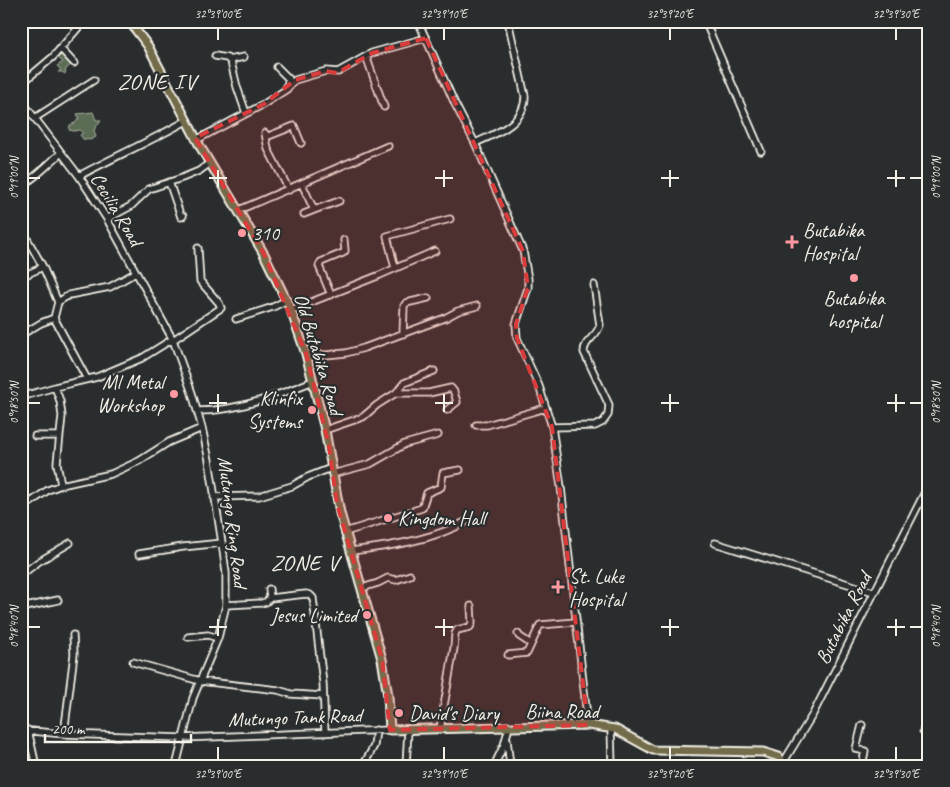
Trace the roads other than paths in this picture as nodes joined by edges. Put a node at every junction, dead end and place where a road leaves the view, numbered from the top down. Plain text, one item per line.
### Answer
1 (84, 21) edge
2 (129, 21) edge
3 (418, 21) edge
4 (508, 21) edge
5 (705, 21) edge
6 (426, 38) junction
7 (61, 49) junction
8 (215, 56) dead end
9 (366, 56) junction
10 (244, 57) dead end
11 (229, 60) junction
12 (74, 63) dead end
13 (277, 67) dead end
14 (94, 80) dead end
15 (21, 84) edge
16 (284, 91) junction
17 (21, 100) edge
18 (384, 107) dead end
19 (246, 113) junction
20 (35, 118) junction
21 (186, 121) junction
22 (195, 138) junction
23 (301, 143) dead end
24 (475, 143) junction
25 (388, 146) dead end
26 (761, 151) dead end
27 (61, 153) junction
28 (210, 163) junction
29 (79, 176) junction
30 (169, 182) junction
31 (302, 184) junction
32 (21, 185) edge
33 (289, 190) junction
34 (239, 210) junction
35 (314, 210) junction
36 (336, 211) dead end
37 (304, 214) dead end
38 (184, 216) dead end
39 (107, 219) junction
40 (450, 219) dead end
41 (25, 236) dead end
42 (344, 240) dead end
43 (198, 248) dead end
44 (435, 251) dead end
45 (43, 267) junction
46 (395, 268) junction
47 (135, 273) junction
48 (21, 277) edge
49 (594, 285) dead end
50 (331, 295) junction
51 (428, 298) dead end
52 (286, 300) junction
53 (58, 302) junction
54 (477, 306) dead end
55 (290, 310) junction
56 (54, 318) junction
57 (236, 320) dead end
58 (403, 334) junction
59 (21, 335) edge
60 (172, 340) junction
61 (306, 354) junction
62 (434, 371) dead end
63 (87, 379) junction
64 (313, 381) junction
65 (55, 387) junction
66 (396, 393) junction
67 (21, 397) edge
68 (545, 408) junction
69 (447, 410) dead end
70 (198, 411) junction
71 (476, 425) dead end
72 (552, 427) junction
73 (202, 428) junction
74 (325, 430) junction
75 (438, 435) dead end
76 (35, 436) dead end
77 (59, 436) junction
78 (460, 470) dead end
79 (332, 471) junction
80 (929, 484) edge
81 (61, 485) junction
82 (214, 497) junction
83 (21, 510) edge
84 (467, 521) dead end
85 (345, 532) junction
86 (715, 542) dead end
87 (70, 543) dead end
88 (222, 543) junction
89 (351, 551) junction
90 (139, 554) dead end
91 (21, 575) edge
92 (410, 575) dead end
93 (362, 588) junction
94 (269, 590) dead end
95 (874, 592) junction
96 (270, 598) junction
97 (58, 600) dead end
98 (226, 605) junction
99 (471, 606) dead end
100 (21, 608) edge
101 (576, 622) junction
102 (518, 634) dead end
103 (73, 635) dead end
104 (188, 637) dead end
105 (218, 638) junction
106 (531, 644) junction
107 (508, 655) dead end
108 (133, 662) dead end
109 (200, 681) junction
110 (323, 696) junction
111 (588, 724) junction
112 (862, 725) dead end
113 (509, 727) junction
114 (611, 728) junction
115 (24, 730) edge
116 (376, 730) junction
117 (390, 730) junction
118 (408, 730) junction
119 (440, 730) junction
120 (324, 733) junction
121 (64, 734) junction
122 (507, 737) junction
123 (182, 738) junction
124 (783, 765) edge
125 (36, 766) edge
126 (176, 766) edge
127 (363, 766) edge
128 (406, 766) edge
129 (494, 766) edge
130 (510, 766) edge
131 (612, 766) edge
132 (862, 766) edge

1 - 7 street
2 - 21 main road, Old Butabika Road
3 - 6 street
4 - 24 street
5 - 26 street
6 - 9 street
6 - 24 street
7 - 12 street
7 - 15 street
8 - 11 street
9 - 16 street
9 - 18 street
10 - 11 street
11 - 19 street
13 - 16 street
14 - 20 street
16 - 19 street
17 - 20 street, Cecilia Road
19 - 22 street
20 - 27 street, Cecilia Road
21 - 22 main road, Old Butabika Road
21 - 29 street
22 - 28 main road, Old Butabika Road
23 - 33 street
24 - 68 street
25 - 31 street
27 - 29 street, Cecilia Road
27 - 32 street
28 - 30 street
28 - 34 main road, Old Butabika Road
29 - 39 street, Cecilia Road
30 - 38 street
30 - 39 street
31 - 33 street
31 - 35 street
33 - 34 street
34 - 52 main road, Old Butabika Road
35 - 36 street
35 - 37 street
39 - 47 street, Cecilia Road
40 - 46 street
41 - 45 street
42 - 50 street
43 - 60 street
44 - 46 street
45 - 48 street
45 - 53 street
46 - 50 street
47 - 53 street
47 - 60 street, Cecilia Road
49 - 72 street
50 - 55 street
51 - 58 street
52 - 55 main road, Old Butabika Road
52 - 57 street
53 - 56 street
54 - 58 street
55 - 61 main road, Old Butabika Road
56 - 59 street
56 - 63 street
58 - 61 street
60 - 63 street
60 - 70 street, Mutungo Ring Road
61 - 64 main road, Old Butabika Road
62 - 66 street
63 - 65 street
64 - 70 street
64 - 74 main road, Old Butabika Road
65 - 67 street
65 - 77 street
66 - 69 street
66 - 74 street
68 - 71 street
68 - 72 street
70 - 73 street, Mutungo Ring Road
72 - 101 street
73 - 81 street
73 - 82 street, Mutungo Ring Road
74 - 79 main road, Old Butabika Road
75 - 79 street
76 - 77 street
77 - 81 street
78 - 85 street
79 - 82 street
79 - 85 main road, Old Butabika Road
80 - 95 street, Butabika Road
81 - 83 street
82 - 88 street, Mutungo Ring Road
84 - 89 street
85 - 89 main road, Old Butabika Road
86 - 95 street
87 - 91 street
88 - 90 street
88 - 98 street, Mutungo Ring Road
89 - 93 main road, Old Butabika Road
92 - 93 street
93 - 117 main road, Old Butabika Road
94 - 96 street
95 - 124 street, Butabika Road
96 - 98 street
96 - 110 street
97 - 100 street
98 - 105 street, Mutungo Ring Road
99 - 119 street
101 - 106 street
101 - 111 street
102 - 106 street
103 - 121 street
104 - 105 street
105 - 109 street, Mutungo Ring Road
106 - 107 street
108 - 109 street
109 - 110 street
109 - 123 street, Mutungo Ring Road
110 - 120 street
111 - 113 main road, Biina Road
111 - 114 main road, Biina Road
112 - 132 street
113 - 119 main road, Biina Road
113 - 122 street
114 - 124 main road, Biina Road
114 - 131 street
115 - 121 street, Mutungo Tank Road
115 - 125 street
116 - 117 street, Mutungo Tank Road
116 - 120 street, Mutungo Tank Road
116 - 127 street
117 - 118 main road, Biina Road
118 - 119 main road, Biina Road
118 - 128 street
120 - 123 street, Mutungo Tank Road
121 - 123 street, Mutungo Tank Road
122 - 129 street
122 - 130 street
123 - 126 street, Mutungo Ring Road

